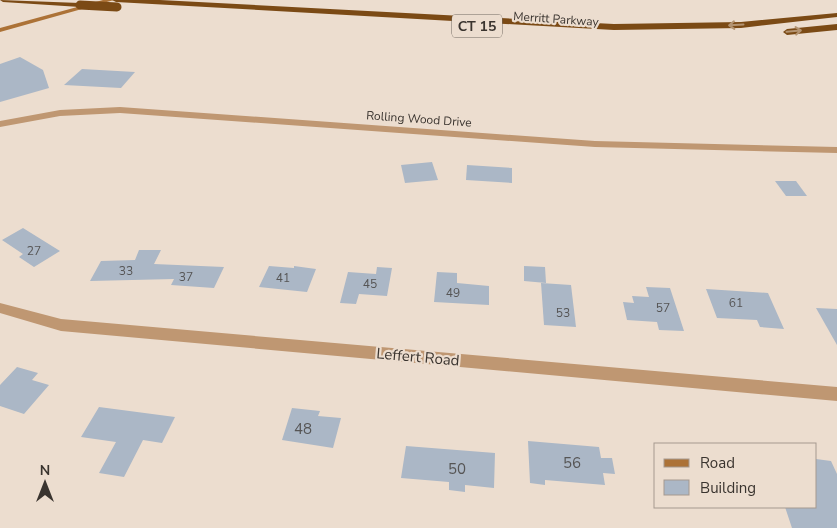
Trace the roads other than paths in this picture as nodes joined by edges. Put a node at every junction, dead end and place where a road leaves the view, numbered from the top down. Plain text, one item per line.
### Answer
1 (1, 1) edge
2 (133, 1) edge
3 (115, 2) edge
4 (837, 15) edge
5 (837, 27) edge
6 (0, 30) edge
7 (776, 33) dead end
8 (669, 36) dead end
9 (0, 124) edge
10 (837, 150) edge
11 (0, 308) edge
12 (837, 394) edge

1 - 3 highway, Merritt Parkway / CT 15, bridge
2 - 3 highway, Merritt Parkway / CT 15
4 -> 2 highway, Merritt Parkway / CT 15
3 - 6 main road
3 - 8 highway, Merritt Parkway / CT 15
7 -> 5 highway
9 - 10 street, Rolling Wood Drive
11 - 12 street, Leffert Road

